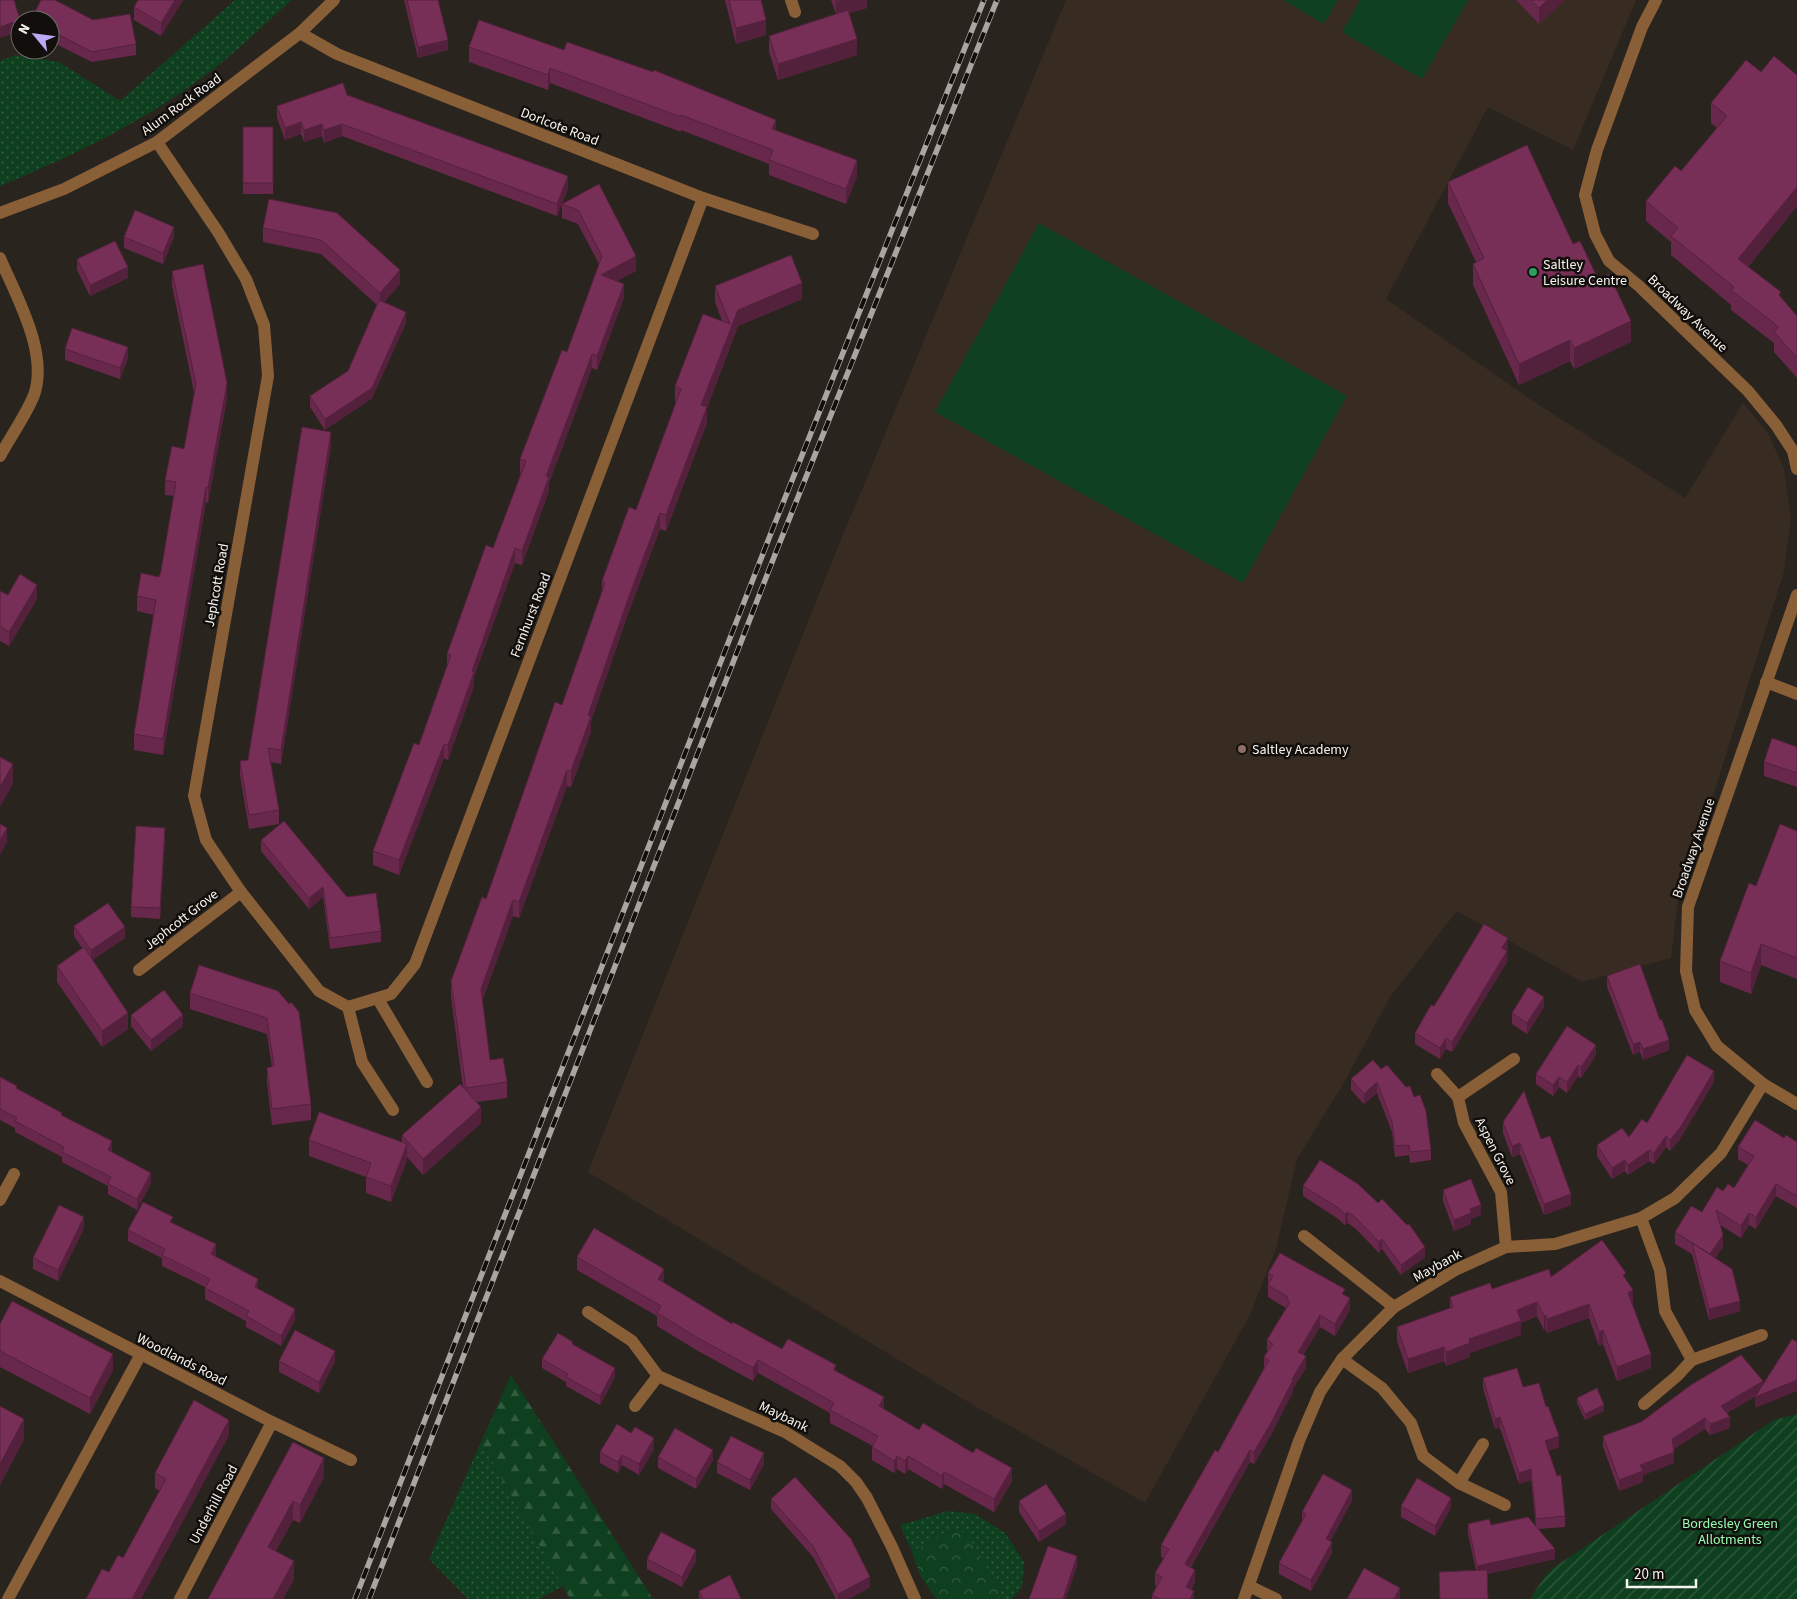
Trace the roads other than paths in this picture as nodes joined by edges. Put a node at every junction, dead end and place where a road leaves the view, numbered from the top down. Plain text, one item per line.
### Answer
1 (334, 0) edge
2 (1656, 0) edge
3 (300, 33) junction
4 (158, 142) junction
5 (703, 198) junction
6 (0, 213) edge
7 (813, 234) dead end
8 (0, 258) edge
9 (0, 456) edge
10 (1797, 469) edge
11 (1797, 595) edge
12 (1766, 682) junction
13 (1797, 694) edge
14 (241, 892) junction
15 (140, 970) dead end
16 (378, 999) junction
17 (348, 1007) junction
18 (1514, 1059) dead end
19 (1437, 1074) dead end
20 (427, 1082) dead end
21 (1763, 1084) junction
22 (1458, 1098) junction
23 (1797, 1104) edge
24 (393, 1110) dead end
25 (14, 1174) dead end
26 (0, 1200) edge
27 (1641, 1218) junction
28 (1304, 1236) dead end
29 (1506, 1247) junction
30 (2, 1286) edge
31 (1394, 1307) junction
32 (588, 1312) dead end
33 (1762, 1335) dead end
34 (141, 1354) junction
35 (1342, 1359) junction
36 (1692, 1360) junction
37 (658, 1376) junction
38 (1644, 1404) dead end
39 (635, 1406) dead end
40 (272, 1422) junction
41 (1483, 1444) dead end
42 (352, 1460) dead end
43 (1460, 1483) junction
44 (1505, 1505) dead end
45 (1249, 1586) junction
46 (8, 1599) edge
47 (180, 1599) edge
48 (916, 1599) edge
49 (1244, 1599) edge
50 (1276, 1599) edge

1 - 3 street, Alum Rock Road
2 - 10 street, Broadway Avenue
3 - 4 street, Alum Rock Road
3 - 5 street, Dorlcote Road
4 - 6 street, Alum Rock Road
4 - 14 street, Jephcott Road
5 - 7 street, Dorlcote Road
5 - 16 street, Fernhurst Road
8 - 9 street
11 - 12 street, Broadway Avenue
12 - 13 street
12 - 21 street, Broadway Avenue
14 - 15 street, Jephcott Grove
14 - 17 street, Jephcott Road
16 - 17 street, Fernhurst Road
16 - 20 street
17 - 24 street
18 - 22 street
19 - 22 street, Aspen Grove
21 - 23 street, Broadway Avenue
21 - 27 street, Maybank
22 - 29 street, Aspen Grove
25 - 26 street
27 - 29 street, Maybank
27 - 36 street
28 - 31 street
29 - 31 street, Maybank
30 - 34 street, Woodlands Road
31 - 35 street, Maybank
32 - 37 street, Maybank
33 - 36 street
34 - 40 street, Woodlands Road
34 - 46 street
35 - 43 street
35 - 45 street, Maybank
36 - 38 street
37 - 39 street
37 - 48 street, Maybank
40 - 42 street, Woodlands Road
40 - 47 street, Underhill Road
41 - 43 street
43 - 44 street
45 - 49 street, Maybank
45 - 50 street

